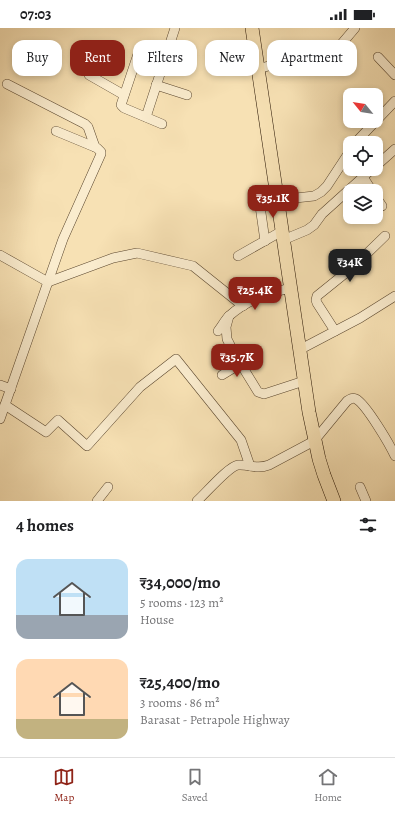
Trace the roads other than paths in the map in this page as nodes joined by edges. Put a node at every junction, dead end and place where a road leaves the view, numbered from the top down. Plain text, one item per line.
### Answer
1 (175, 28) edge
2 (252, 28) edge
3 (355, 28) edge
4 (171, 40) edge
5 (254, 40) edge
6 (345, 40) edge
7 (378, 57) dead end
8 (133, 69) edge
9 (395, 75) edge
10 (91, 76) edge
11 (159, 76) edge
12 (259, 76) edge
13 (7, 84) dead end
14 (156, 85) junction
15 (124, 95) junction
16 (187, 95) dead end
17 (395, 101) edge
18 (146, 117) junction
19 (162, 124) dead end
20 (56, 131) dead end
21 (362, 136) edge
22 (95, 147) junction
23 (395, 149) edge
24 (383, 160) edge
25 (343, 162) edge
26 (363, 177) joint
27 (368, 184) edge
28 (260, 199) dead end
29 (277, 200) junction
30 (282, 235) junction
31 (385, 236) dead end
32 (265, 241) junction
33 (0, 255) edge
34 (238, 256) dead end
35 (48, 282) junction
36 (290, 288) junction
37 (395, 296) edge
38 (243, 306) junction
39 (229, 316) junction
40 (218, 331) dead end
41 (334, 331) junction
42 (299, 350) junction
43 (240, 364) junction
44 (222, 375) dead end
45 (304, 381) junction
46 (0, 385) edge
47 (11, 389) junction
48 (5, 405) junction
49 (0, 419) edge
50 (314, 440) junction
51 (395, 456) edge
52 (250, 466) junction
53 (108, 487) dead end
54 (360, 488) dead end
55 (97, 501) edge
56 (197, 501) edge
57 (334, 501) edge
58 (366, 501) edge

1 - 4 street
2 - 5 highway
3 - 6 street
7 - 9 street
8 - 15 street
10 - 15 street
11 - 14 street
12 - 29 highway
13 - 22 street
14 - 16 street
14 - 18 street
15 - 18 street
17 - 21 street
18 - 19 street
20 - 22 street
22 - 35 street
23 - 24 street
25 - 29 street
26 - 27 street
26 - 30 street
28 - 32 street
29 - 30 highway
30 - 32 street
30 - 36 highway
31 - 41 street
32 - 34 street
33 - 35 street
35 - 38 street
35 - 47 street
36 - 38 street
36 - 42 highway
37 - 41 street
38 - 39 street
39 - 40 street
39 - 43 street
41 - 42 street
42 - 45 highway
43 - 44 street
43 - 45 street
45 - 50 highway
46 - 47 street
47 - 48 street
48 - 49 street
48 - 52 street
50 - 51 street
50 - 52 street
50 - 57 highway
52 - 56 street
53 - 55 street
54 - 58 street

